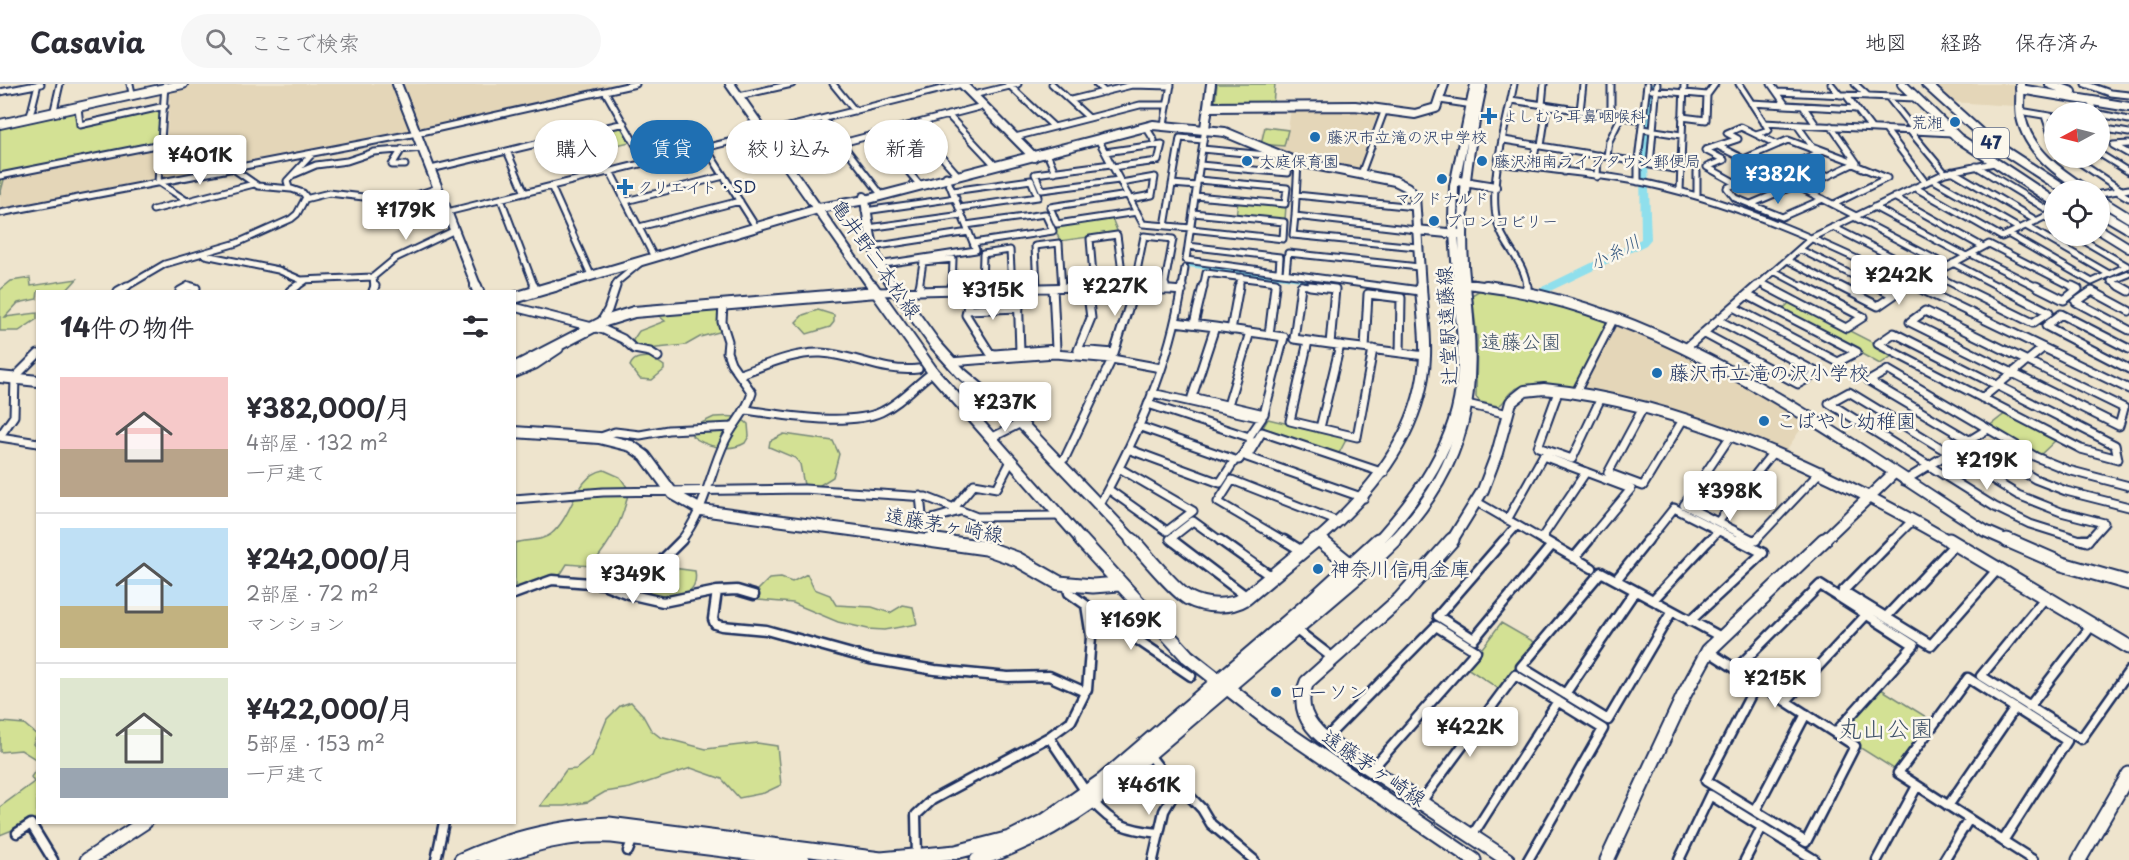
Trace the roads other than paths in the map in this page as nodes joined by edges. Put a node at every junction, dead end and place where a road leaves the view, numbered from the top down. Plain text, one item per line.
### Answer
1 (1, 84) edge
2 (39, 84) edge
3 (60, 84) edge
4 (130, 84) edge
5 (183, 84) edge
6 (397, 84) edge
7 (636, 84) edge
8 (730, 84) edge
9 (792, 84) edge
10 (833, 84) edge
11 (962, 84) edge
12 (1018, 84) edge
13 (1052, 84) edge
14 (1096, 84) edge
15 (1211, 84) edge
16 (1444, 84) edge
17 (1475, 84) edge
18 (1482, 84) edge
19 (1514, 84) edge
20 (1544, 84) edge
21 (1583, 84) edge
22 (1611, 84) edge
23 (1639, 84) edge
24 (1656, 84) edge
25 (1684, 84) edge
26 (1715, 84) edge
27 (1739, 84) edge
28 (1771, 84) edge
29 (1831, 84) edge
30 (1855, 84) edge
31 (1902, 84) edge
32 (1926, 84) edge
33 (2050, 84) edge
34 (2085, 84) edge
35 (1009, 85) edge
36 (1171, 85) edge
37 (167, 86) edge
38 (1646, 86) edge
39 (2020, 87) edge
40 (0, 90) edge
41 (605, 91) junction
42 (1656, 91) junction
43 (1105, 92) junction
44 (1777, 92) junction
45 (132, 93) junction
46 (1684, 93) junction
47 (973, 95) junction
48 (1707, 95) junction
49 (1843, 95) junction
50 (2129, 95) edge
51 (739, 96) junction
52 (1868, 96) junction
53 (1888, 97) junction
54 (1915, 98) junction
55 (1071, 100) junction
56 (1440, 100) junction
57 (1511, 100) junction
58 (2129, 100) edge
59 (2087, 102) edge
60 (1751, 103) junction
61 (1785, 104) junction
62 (1167, 105) junction
63 (1474, 105) junction
64 (1545, 105) junction
65 (1803, 105) junction
66 (2110, 105) edge
67 (165, 106) junction
68 (983, 106) junction
69 (78, 107) junction
70 (1208, 107) junction
71 (2129, 107) edge
72 (1385, 109) junction
73 (1857, 109) junction
74 (54, 110) junction
75 (855, 111) junction
76 (1580, 111) junction
77 (2020, 111) junction
78 (948, 115) junction
79 (1611, 115) junction
80 (30, 116) junction
81 (2044, 116) edge
82 (2110, 116) edge
83 (1621, 117) junction
84 (1682, 117) junction
85 (1089, 118) junction
86 (823, 119) joint
87 (757, 120) edge
88 (819, 120) edge
89 (929, 120) edge
90 (1643, 120) junction
91 (2129, 120) edge
92 (0, 123) edge
93 (624, 123) junction
94 (1764, 123) junction
95 (1164, 125) junction
96 (1797, 125) junction
97 (1816, 126) junction
98 (1831, 126) junction
99 (1054, 127) junction
100 (1146, 127) junction
101 (1871, 128) junction
102 (1205, 129) junction
103 (1642, 129) junction
104 (1886, 129) junction
105 (1653, 130) junction
106 (2110, 130) edge
107 (1912, 131) junction
108 (417, 133) junction
109 (1952, 133) junction
110 (2129, 133) edge
111 (630, 134) edge
112 (1756, 134) junction
113 (1681, 135) junction
114 (1015, 137) junction
115 (1154, 137) dead end
116 (1098, 139) junction
117 (1203, 140) junction
118 (1504, 140) junction
119 (161, 144) junction
120 (1776, 144) junction
121 (2129, 144) edge
122 (1538, 145) junction
123 (1718, 146) junction
124 (423, 148) junction
125 (402, 149) junction
126 (1202, 149) junction
127 (1565, 150) junction
128 (507, 151) junction
129 (1105, 152) junction
130 (313, 153) junction
131 (2129, 154) edge
132 (1598, 155) junction
133 (852, 156) edge
134 (1048, 156) dead end
135 (1277, 156) junction
136 (1034, 157) junction
137 (1607, 157) junction
138 (1744, 159) junction
139 (714, 160) edge
140 (2110, 160) edge
141 (1294, 161) junction
142 (1638, 162) junction
143 (993, 163) junction
144 (1500, 163) junction
145 (1994, 163) junction
146 (948, 164) edge
147 (405, 165) dead end
148 (1200, 165) junction
149 (1112, 166) junction
150 (1975, 166) junction
151 (1533, 167) junction
152 (232, 168) junction
153 (2087, 168) edge
154 (1764, 169) junction
155 (431, 170) junction
156 (1680, 170) junction
157 (1952, 171) junction
158 (1055, 172) junction
159 (1564, 172) junction
160 (1697, 172) dead end
161 (2129, 172) edge
162 (956, 173) junction
163 (1772, 173) junction
164 (1944, 173) junction
165 (598, 174) edge
166 (612, 174) edge
167 (795, 174) edge
168 (910, 174) edge
169 (1361, 174) junction
170 (0, 176) edge
171 (290, 176) junction
172 (724, 176) junction
173 (1597, 177) junction
174 (947, 178) junction
175 (1932, 179) junction
176 (2050, 180) edge
177 (2072, 180) edge
178 (1120, 181) junction
179 (158, 182) junction
180 (1459, 182) junction
181 (1638, 182) junction
182 (1925, 182) junction
183 (918, 183) junction
184 (1197, 183) junction
185 (1734, 183) junction
186 (254, 184) junction
187 (1172, 184) junction
188 (1796, 185) junction
189 (551, 186) junction
190 (1495, 187) junction
191 (1914, 187) junction
192 (438, 188) junction
193 (1803, 188) junction
194 (291, 189) junction
195 (2129, 189) edge
196 (952, 191) junction
197 (1680, 191) junction
198 (2119, 191) junction
199 (2110, 192) edge
200 (525, 193) junction
201 (880, 193) junction
202 (1296, 195) junction
203 (1697, 195) junction
204 (2044, 195) edge
205 (1195, 196) junction
206 (1129, 197) junction
207 (1894, 197) junction
208 (956, 198) junction
209 (2129, 198) edge
210 (305, 199) junction
211 (501, 199) junction
212 (864, 199) junction
213 (1824, 199) junction
214 (187, 201) junction
215 (626, 201) junction
216 (740, 201) junction
217 (1751, 204) junction
218 (1834, 204) junction
219 (2110, 206) edge
220 (1415, 207) junction
221 (1874, 207) junction
222 (2044, 207) edge
223 (819, 208) junction
224 (959, 208) junction
225 (153, 210) dead end
226 (866, 211) junction
227 (447, 212) junction
228 (1137, 212) junction
229 (0, 213) edge
230 (1193, 213) junction
231 (962, 215) junction
232 (1295, 216) junction
233 (1855, 216) junction
234 (2044, 218) edge
235 (2110, 218) edge
236 (2129, 218) edge
237 (2037, 221) junction
238 (966, 225) junction
239 (1164, 226) junction
240 (639, 227) junction
241 (756, 227) junction
242 (1833, 227) junction
243 (2023, 227) junction
244 (868, 228) junction
245 (1191, 229) junction
246 (2129, 229) edge
247 (454, 230) junction
248 (1416, 230) junction
249 (969, 232) junction
250 (1458, 234) junction
251 (2008, 234) junction
252 (2110, 236) edge
253 (1813, 237) junction
254 (973, 243) junction
255 (1188, 246) junction
256 (2093, 246) edge
257 (872, 247) junction
258 (1417, 247) junction
259 (1983, 247) junction
260 (2129, 248) edge
261 (1799, 249) junction
262 (202, 254) junction
263 (1969, 255) junction
264 (654, 257) junction
265 (644, 260) junction
266 (1787, 260) junction
267 (878, 265) junction
268 (1951, 265) junction
269 (1185, 267) dead end
270 (1419, 267) junction
271 (1774, 271) junction
272 (1283, 273) junction
273 (2109, 274) junction
274 (2129, 274) edge
275 (591, 275) junction
276 (1932, 275) junction
277 (373, 277) junction
278 (1241, 277) junction
279 (306, 280) junction
280 (1460, 283) junction
281 (1760, 283) junction
282 (1913, 285) junction
283 (1124, 286) junction
284 (1087, 287) junction
285 (1094, 287) junction
286 (1134, 287) junction
287 (1037, 288) junction
288 (1053, 288) junction
289 (1062, 288) junction
290 (1015, 289) junction
291 (120, 290) edge
292 (182, 290) edge
293 (195, 290) edge
294 (291, 290) edge
295 (373, 290) edge
296 (478, 290) edge
297 (952, 290) junction
298 (971, 290) junction
299 (982, 290) junction
300 (1164, 290) junction
301 (536, 291) junction
302 (896, 291) junction
303 (919, 291) junction
304 (1182, 291) junction
305 (1420, 291) junction
306 (1527, 291) junction
307 (2129, 291) edge
308 (877, 292) junction
309 (1747, 295) junction
310 (516, 297) edge
311 (723, 304) junction
312 (516, 307) edge
313 (1733, 307) junction
314 (1019, 308) junction
315 (967, 310) junction
316 (2129, 311) edge
317 (1614, 318) junction
318 (1718, 320) junction
319 (1175, 322) junction
320 (1194, 324) junction
321 (596, 325) junction
322 (1215, 327) junction
323 (1232, 330) junction
324 (2129, 330) edge
325 (1250, 332) junction
326 (580, 333) junction
327 (1703, 333) junction
328 (1269, 335) junction
329 (1308, 341) junction
330 (1330, 344) junction
331 (1340, 345) junction
332 (1365, 348) junction
333 (1686, 348) junction
334 (2043, 348) junction
335 (1373, 349) junction
336 (2129, 349) edge
337 (1020, 351) junction
338 (1400, 353) junction
339 (36, 356) edge
340 (1425, 356) junction
341 (658, 357) dead end
342 (1112, 359) junction
343 (2028, 361) junction
344 (950, 362) junction
345 (516, 367) edge
346 (1161, 368) junction
347 (918, 369) dead end
348 (2129, 369) edge
349 (933, 372) junction
350 (516, 373) edge
351 (2013, 373) junction
352 (740, 374) junction
353 (0, 377) edge
354 (15, 377) junction
355 (36, 381) edge
356 (1997, 385) junction
357 (2129, 389) edge
358 (1558, 392) junction
359 (1152, 393) junction
360 (1575, 394) junction
361 (1601, 398) junction
362 (1982, 398) junction
363 (1464, 403) junction
364 (1148, 404) junction
365 (1227, 405) junction
366 (1643, 408) junction
367 (746, 410) junction
368 (1508, 414) junction
369 (1684, 418) junction
370 (1022, 423) junction
371 (1138, 426) junction
372 (733, 427) junction
373 (1320, 428) junction
374 (1988, 429) junction
375 (516, 432) edge
376 (1732, 434) junction
377 (0, 436) edge
378 (1249, 437) junction
379 (598, 438) junction
380 (991, 438) junction
381 (1969, 441) junction
382 (36, 443) edge
383 (1128, 449) junction
384 (1775, 450) junction
385 (1949, 453) junction
386 (1235, 460) junction
387 (1011, 461) junction
388 (1060, 462) junction
389 (1929, 466) junction
390 (1119, 468) junction
391 (1821, 471) junction
392 (1586, 472) junction
393 (1384, 473) junction
394 (1893, 474) junction
395 (1904, 481) junction
396 (2129, 486) edge
397 (1108, 489) junction
398 (707, 490) junction
399 (669, 492) junction
400 (920, 496) junction
401 (1869, 496) junction
402 (1364, 498) junction
403 (516, 499) edge
404 (1477, 502) junction
405 (1100, 504) junction
406 (2129, 507) edge
407 (701, 510) junction
408 (956, 510) junction
409 (1059, 516) junction
410 (924, 520) junction
411 (1507, 520) junction
412 (1912, 521) junction
413 (1340, 522) junction
414 (1517, 525) junction
415 (1718, 526) junction
416 (1541, 539) junction
417 (1320, 540) junction
418 (938, 541) junction
419 (1552, 545) junction
420 (1954, 545) junction
421 (1303, 552) junction
422 (1574, 558) junction
423 (1592, 568) dead end
424 (1356, 570) junction
425 (1997, 570) junction
426 (1272, 578) junction
427 (1616, 580) junction
428 (2129, 583) edge
429 (1119, 584) junction
430 (1067, 585) junction
431 (717, 591) junction
432 (1635, 591) junction
433 (516, 593) edge
434 (628, 594) junction
435 (754, 595) dead end
436 (1247, 597) junction
437 (2045, 598) junction
438 (1653, 600) junction
439 (1086, 605) junction
440 (1672, 610) junction
441 (1867, 614) junction
442 (1886, 617) junction
443 (1690, 621) junction
444 (1291, 625) junction
445 (2092, 625) junction
446 (1721, 637) junction
447 (2129, 647) edge
448 (1708, 651) junction
449 (1333, 658) junction
450 (1736, 669) junction
451 (2129, 671) edge
452 (1191, 676) dead end
453 (1757, 682) junction
454 (1222, 686) junction
455 (1083, 691) junction
456 (1565, 694) junction
457 (1557, 701) junction
458 (1786, 701) junction
459 (2029, 707) junction
460 (2015, 708) junction
461 (1806, 714) junction
462 (1835, 733) junction
463 (1048, 737) junction
464 (1325, 739) junction
465 (1149, 755) junction
466 (1371, 770) junction
467 (2129, 774) edge
468 (1179, 785) junction
469 (1917, 786) junction
470 (1089, 798) junction
471 (1421, 802) junction
472 (1948, 806) junction
473 (1755, 811) junction
474 (1969, 819) junction
475 (142, 824) edge
476 (444, 824) edge
477 (1762, 827) junction
478 (17, 832) dead end
479 (1158, 833) junction
480 (1472, 836) junction
481 (2003, 841) junction
482 (917, 858) junction
483 (2026, 858) edge
484 (53, 860) edge
485 (87, 860) edge
486 (436, 860) edge
487 (461, 860) edge
488 (486, 860) edge
489 (803, 860) edge
490 (977, 860) edge
491 (1153, 860) edge
492 (1254, 860) edge
493 (1474, 860) edge
494 (1508, 860) edge
495 (1528, 860) edge
496 (1607, 860) edge
497 (1679, 860) edge
498 (1745, 860) edge
499 (1815, 860) edge
500 (1877, 860) edge
501 (1944, 860) edge
502 (2079, 860) edge

1 - 40 street
2 - 40 street
2 - 80 street
3 - 74 street
4 - 45 street
5 - 37 street
6 - 108 street
7 - 41 street
8 - 51 street, 亀井野二本松線
9 - 51 street
10 - 75 street
11 - 47 street
11 - 75 street
12 - 35 street
13 - 55 street
14 - 43 street
15 - 70 street
16 - 56 street
17 - 63 street, 辻堂駅遠藤線
18 - 63 street, 辻堂駅遠藤線
19 - 57 street
20 - 64 street
21 - 76 street
22 - 79 street
23 - 38 street
24 - 42 street
25 - 46 street
26 - 48 street
27 - 60 street
28 - 44 street
29 - 49 street
30 - 52 street
31 - 54 street
32 - 176 street, 47
33 - 58 street
34 - 50 street
35 - 47 street
35 - 99 street
36 - 43 street
36 - 62 street
37 - 45 street
37 - 67 street
37 - 69 street
38 - 42 street
38 - 90 street
39 - 59 street
39 - 77 street
41 - 93 street
41 - 108 street
42 - 46 street
42 - 105 street
43 - 55 street
44 - 49 street
44 - 61 street
45 - 74 street
46 - 48 street
46 - 84 street
47 - 68 street
48 - 84 street
49 - 52 street
49 - 73 street
51 - 87 street, 亀井野二本松線
52 - 53 street
53 - 54 street
53 - 107 street
54 - 109 street
55 - 85 street
56 - 63 street
56 - 72 street
57 - 64 street
57 - 118 street
60 - 61 street
60 - 94 street
61 - 65 street
62 - 85 street
62 - 95 street
63 - 180 street, 辻堂駅遠藤線
64 - 76 street
64 - 122 street
65 - 73 street
65 - 97 street
66 - 71 street
67 - 69 street
67 - 119 street
68 - 78 street
68 - 114 street
69 - 92 street
70 - 72 street
70 - 102 street
72 - 169 street
73 - 101 street
74 - 80 street
75 - 86 street
76 - 79 street
77 - 81 street
77 - 177 street
78 - 89 street
78 - 143 street
79 - 83 street
80 - 92 street
82 - 91 street
83 - 90 street
83 - 137 street
84 - 113 street
85 - 99 street
86 - 88 street
90 - 103 street
93 - 111 street
93 - 128 street
94 - 96 street
94 - 112 street
95 - 100 street
95 - 102 street
96 - 97 street
96 - 98 street
97 - 98 street
98 - 101 street
99 - 114 street
100 - 115 street
100 - 116 street
101 - 104 street
102 - 117 street
102 - 135 street
103 - 105 street
103 - 142 street
104 - 107 street
104 - 182 street
105 - 113 street
105 - 156 street
106 - 110 street
107 - 109 street
107 - 164 street
108 - 124 street
108 - 130 street
109 - 145 street
112 - 120 street
112 - 123 street
113 - 156 street
114 - 136 street
116 - 129 street
116 - 136 street
117 - 126 street
117 - 187 street
118 - 122 street
118 - 144 street
119 - 170 street
119 - 179 street
120 - 138 street
120 - 163 street
121 - 131 street
122 - 127 street
122 - 151 street
123 - 138 street
123 - 185 street
124 - 125 street
124 - 155 street
125 - 147 street
125 - 171 street
126 - 135 street
126 - 148 street
127 - 132 street
127 - 159 street
128 - 155 street
128 - 200 street
129 - 149 street
129 - 149 street
130 - 152 street
130 - 171 street
132 - 137 street
132 - 173 street
133 - 201 street
134 - 158 street
135 - 141 street
136 - 143 street
136 - 174 street
137 - 142 street
138 - 154 street
139 - 172 street
140 - 161 street
141 - 148 street
141 - 169 street
141 - 202 street
142 - 181 street
143 - 162 street
144 - 151 street
144 - 190 street
145 - 150 street
145 - 204 street
146 - 162 street
148 - 184 street
149 - 158 street
149 - 178 street
150 - 157 street
150 - 222 street
151 - 159 street
152 - 179 street
152 - 186 street
153 - 198 street
154 - 163 street
154 - 185 street
155 - 192 street
156 - 197 street
157 - 164 street
157 - 237 street
158 - 178 street
159 - 173 street
160 - 203 street
162 - 174 street
163 - 188 street
164 - 175 street
165 - 189 street
166 - 215 street
167 - 223 street, 亀井野二本松線
168 - 183 street
169 - 220 street
171 - 194 street
172 - 215 street
172 - 216 street
173 - 181 street
174 - 183 street
174 - 196 street
174 - 212 street
175 - 182 street
175 - 243 street
178 - 206 street
178 - 206 street
179 - 214 street
179 - 229 street
180 - 190 street
180 - 250 street, 辻堂駅遠藤線
181 - 197 street
182 - 191 street
183 - 201 street
184 - 187 street
184 - 205 street
184 - 205 street
185 - 217 street
186 - 194 street
186 - 214 street
187 - 239 street
188 - 193 street
188 - 217 street
189 - 200 street
189 - 275 street
190 - 306 street
191 - 207 street
191 - 251 street
192 - 210 street
192 - 227 street
193 - 213 street
193 - 218 street
194 - 210 street
195 - 198 street
196 - 208 street
196 - 224 street
197 - 203 street
198 - 199 street
198 - 209 street
200 - 211 street
201 - 212 street
202 - 220 street
202 - 232 street
203 - 253 street
205 - 230 street
206 - 228 street
206 - 228 street
207 - 221 street
207 - 259 street
208 - 224 street
208 - 226 street
210 - 262 street
211 - 227 street
211 - 301 street
212 - 223 street
212 - 226 street
213 - 217 street
213 - 218 street
214 - 225 street
215 - 240 street
216 - 240 street
216 - 241 street
218 - 233 street
219 - 236 street
220 - 248 street
221 - 233 street
221 - 263 street
223 - 241 street
223 - 308 street, 亀井野二本松線
224 - 231 street
226 - 244 street
227 - 247 street
228 - 239 street
230 - 245 street
230 - 245 street
231 - 238 street
231 - 244 street
232 - 248 street
232 - 258 street
233 - 242 street
233 - 268 street
234 - 237 street
235 - 246 street
237 - 243 street
238 - 249 street
238 - 254 street
239 - 245 street
240 - 264 street
241 - 264 street
242 - 253 street
242 - 276 street
243 - 251 street
243 - 273 street
244 - 257 street
245 - 255 street
247 - 277 street
247 - 296 street
248 - 250 street
248 - 258 street
249 - 254 street
249 - 257 street
250 - 280 street, 辻堂駅遠藤線
251 - 273 street
252 - 260 street
253 - 261 street
253 - 282 street
254 - 267 street
255 - 272 street
255 - 272 street
256 - 273 street
257 - 267 street
258 - 270 street
259 - 263 street
259 - 263 street
261 - 266 street
261 - 266 street
262 - 279 street
262 - 291 street
263 - 268 street
264 - 265 street
265 - 275 street
265 - 321 street
266 - 271 street
267 - 302 street
268 - 276 street
268 - 276 street
269 - 304 street
270 - 272 street
270 - 305 street
271 - 281 street
271 - 281 street
272 - 305 street
274 - 307 street
275 - 301 street
276 - 282 street
277 - 279 street
277 - 295 street
278 - 320 street
278 - 323 street
278 - 328 street
279 - 294 street
280 - 306 street
280 - 363 street, 辻堂駅遠藤線
281 - 309 street
282 - 334 street
283 - 285 street
283 - 285 street
283 - 286 street
284 - 285 street
284 - 286 street
284 - 289 street
286 - 300 street
286 - 300 street
287 - 288 street
287 - 289 street
287 - 290 street
288 - 289 street
288 - 337 street
290 - 299 street
290 - 299 street
290 - 314 street
292 - 293 street
297 - 298 street
297 - 303 street
297 - 303 street
298 - 299 street
298 - 315 street
300 - 304 street
301 - 310 street
302 - 303 street
302 - 308 street
302 - 344 street
304 - 319 street
305 - 340 street
306 - 317 street
308 - 311 street
308 - 349 street, 亀井野二本松線
309 - 313 street
309 - 313 street
311 - 321 street
311 - 352 street
312 - 321 street
313 - 318 street
314 - 315 street
314 - 337 street
315 - 337 street
316 - 324 street
317 - 333 street
317 - 360 street
318 - 327 street
318 - 327 street
319 - 320 street
319 - 346 street
320 - 322 street
321 - 326 street
321 - 341 street
322 - 323 street
322 - 365 street
323 - 325 street
325 - 328 street
325 - 365 street
326 - 345 street
326 - 350 street
327 - 333 street
328 - 365 street
329 - 330 street
329 - 330 street
329 - 373 street
330 - 331 street
331 - 332 street
331 - 373 street
332 - 335 street
332 - 338 street
333 - 394 street
334 - 343 street
334 - 357 street
335 - 338 street
335 - 373 street
336 - 348 street
338 - 340 street
339 - 354 street
340 - 393 street
342 - 344 street
342 - 346 street
342 - 388 street
343 - 351 street
343 - 351 street
343 - 351 street
344 - 370 street
346 - 359 street
347 - 352 street
349 - 367 street
349 - 380 street, 亀井野二本松線
351 - 356 street
352 - 367 street
353 - 354 street
354 - 355 street
354 - 377 street
356 - 362 street
356 - 362 street
356 - 362 street
358 - 360 street
358 - 361 street
358 - 368 street
359 - 364 street
359 - 378 street
360 - 361 street
361 - 366 street
363 - 368 street
363 - 424 street, 辻堂駅遠藤線
364 - 371 street
364 - 378 street
366 - 369 street
366 - 369 street
367 - 372 street
368 - 404 street
369 - 376 street
370 - 380 street
370 - 388 street
371 - 383 street
371 - 386 street
372 - 379 street
372 - 398 street
374 - 381 street
374 - 381 street
374 - 396 street
375 - 379 street, 遠藤茅ヶ崎線
376 - 384 street
376 - 415 street
377 - 382 street
378 - 386 street
379 - 399 street, 遠藤茅ヶ崎線
380 - 387 street, 亀井野二本松線
381 - 385 street
381 - 406 street
383 - 386 street
383 - 390 street
384 - 391 street
384 - 415 street
385 - 389 street
385 - 389 street
385 - 389 street
387 - 408 street
387 - 409 street, 亀井野二本松線
388 - 405 street
389 - 395 street
390 - 397 street
390 - 397 street
391 - 401 street
391 - 415 street
392 - 411 street
392 - 416 street
392 - 422 street
393 - 402 street
393 - 402 street
394 - 395 street
394 - 401 street
395 - 428 street
397 - 405 street
398 - 399 street
398 - 400 street
398 - 407 street
399 - 403 street
399 - 407 street, 遠藤茅ヶ崎線
400 - 408 street
400 - 410 street
401 - 412 street
401 - 446 street
402 - 413 street
404 - 411 street
404 - 449 street
405 - 436 street
407 - 418 street, 遠藤茅ヶ崎線
407 - 434 street
408 - 409 street
408 - 410 street
409 - 429 street, 亀井野二本松線
410 - 418 street
411 - 414 street
412 - 420 street
412 - 442 street
413 - 417 street
413 - 421 street
414 - 416 street
414 - 419 street
415 - 427 street
415 - 438 street
415 - 443 street
416 - 419 street
417 - 421 street
417 - 424 street
418 - 430 street, 遠藤茅ヶ崎線
419 - 422 street
420 - 425 street
420 - 442 street
421 - 426 street
422 - 423 street
424 - 444 street, 辻堂駅遠藤線
424 - 444 street, 辻堂駅遠藤線
425 - 437 street
425 - 442 street
426 - 436 street
426 - 436 street
427 - 432 street
427 - 456 street
429 - 430 street, 遠藤茅ヶ崎線
429 - 454 street, 遠藤茅ヶ崎線
430 - 439 street
431 - 434 street
431 - 435 street
431 - 455 street
432 - 438 street
432 - 456 street
433 - 434 street
437 - 445 street
437 - 459 street
438 - 440 street
439 - 452 street
439 - 455 street
440 - 443 street
440 - 456 street
441 - 450 street
441 - 458 street
441 - 462 street
443 - 446 street
444 - 449 street
444 - 454 street, 辻堂駅遠藤線
445 - 447 street
445 - 459 street
446 - 448 street
448 - 450 street
448 - 496 street
449 - 464 street
450 - 453 street
451 - 459 street
453 - 458 street
453 - 473 street
454 - 465 street
454 - 470 street
454 - 493 street, 遠藤茅ヶ崎線
455 - 463 street
457 - 471 street
457 - 480 street
457 - 495 street
458 - 461 street
460 - 469 street
460 - 472 street
460 - 481 street
461 - 462 street
461 - 473 street
462 - 473 street
463 - 470 street
463 - 482 street
464 - 466 street
464 - 466 street
465 - 468 street
465 - 470 street
466 - 471 street
467 - 502 street
468 - 479 street
468 - 492 street
469 - 472 street
469 - 500 street
470 - 479 street
470 - 482 street
470 - 490 street
471 - 480 street
472 - 474 street
474 - 481 street
474 - 501 street
475 - 485 street
476 - 486 street
477 - 497 street
477 - 498 street
477 - 499 street
478 - 484 street
479 - 491 street
480 - 494 street
481 - 483 street
482 - 487 street
488 - 489 street

